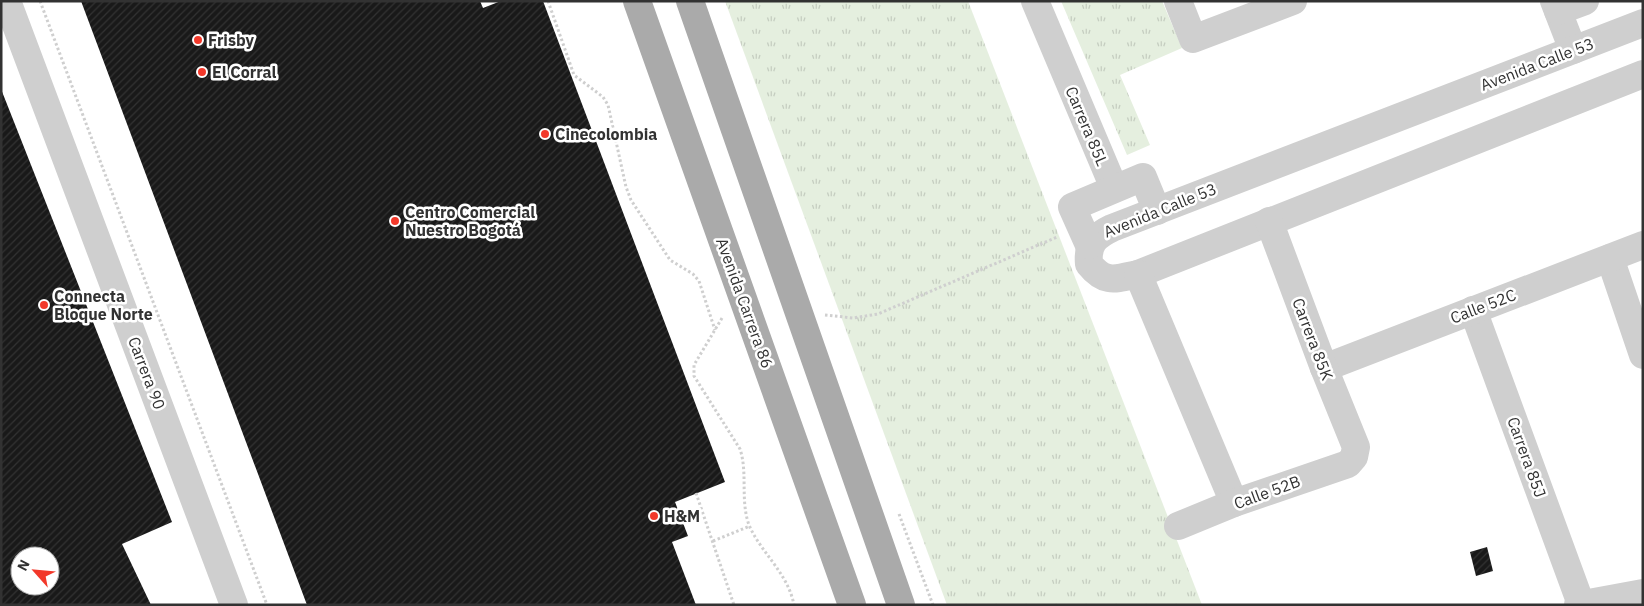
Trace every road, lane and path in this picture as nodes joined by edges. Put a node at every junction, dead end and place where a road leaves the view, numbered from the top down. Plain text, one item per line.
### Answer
1 (7, 1) edge
2 (40, 1) edge
3 (548, 1) edge
4 (637, 1) edge
5 (690, 1) edge
6 (1035, 1) edge
7 (1178, 1) edge
8 (1293, 1) edge
9 (1585, 1) edge
10 (1556, 6) edge
11 (1643, 23) edge
12 (1573, 50) junction
13 (1643, 74) edge
14 (1114, 188) junction
15 (1157, 210) junction
16 (1269, 221) junction
17 (1085, 236) junction
18 (1643, 245) edge
19 (1610, 258) junction
20 (1138, 274) junction
21 (1473, 310) junction
22 (824, 314) dead end
23 (722, 318) dead end
24 (715, 330) junction
25 (1643, 355) edge
26 (1324, 368) junction
27 (1354, 457) joint
28 (696, 493) dead end
29 (1234, 503) junction
30 (750, 526) junction
31 (1178, 526) dead end
32 (713, 541) junction
33 (1643, 593) edge
34 (1579, 604) edge
35 (234, 605) edge
36 (266, 605) edge
37 (734, 605) edge
38 (794, 605) edge
39 (852, 605) edge
40 (901, 605) edge

1 - 35 street, Carrera 90
2 - 36 path
3 - 24 path
4 - 39 main road, Avenida Carrera 86
5 - 40 main road
6 - 14 street, Carrera 85L
7 - 8 street
9 - 10 street
10 - 12 street
11 - 12 street, Avenida Calle 53
12 - 15 street, Avenida Calle 53
13 - 16 street, Avenida Calle 53
14 - 15 street
14 - 17 street
15 - 17 street, Avenida Calle 53
16 - 20 street, Avenida Calle 53
16 - 26 street, Carrera 85K
17 - 20 street, Avenida Calle 53
17 - 22 path
18 - 19 street, Calle 52C
19 - 21 street, Calle 52C
19 - 25 street
20 - 29 street
21 - 26 street, Calle 52C
21 - 34 street, Carrera 85J
23 - 24 path
24 - 30 path
26 - 27 street, Carrera 85K
27 - 29 street, Calle 52B
28 - 32 path
29 - 31 street, Calle 52B
30 - 32 path
30 - 38 path
32 - 37 path
33 - 34 street

